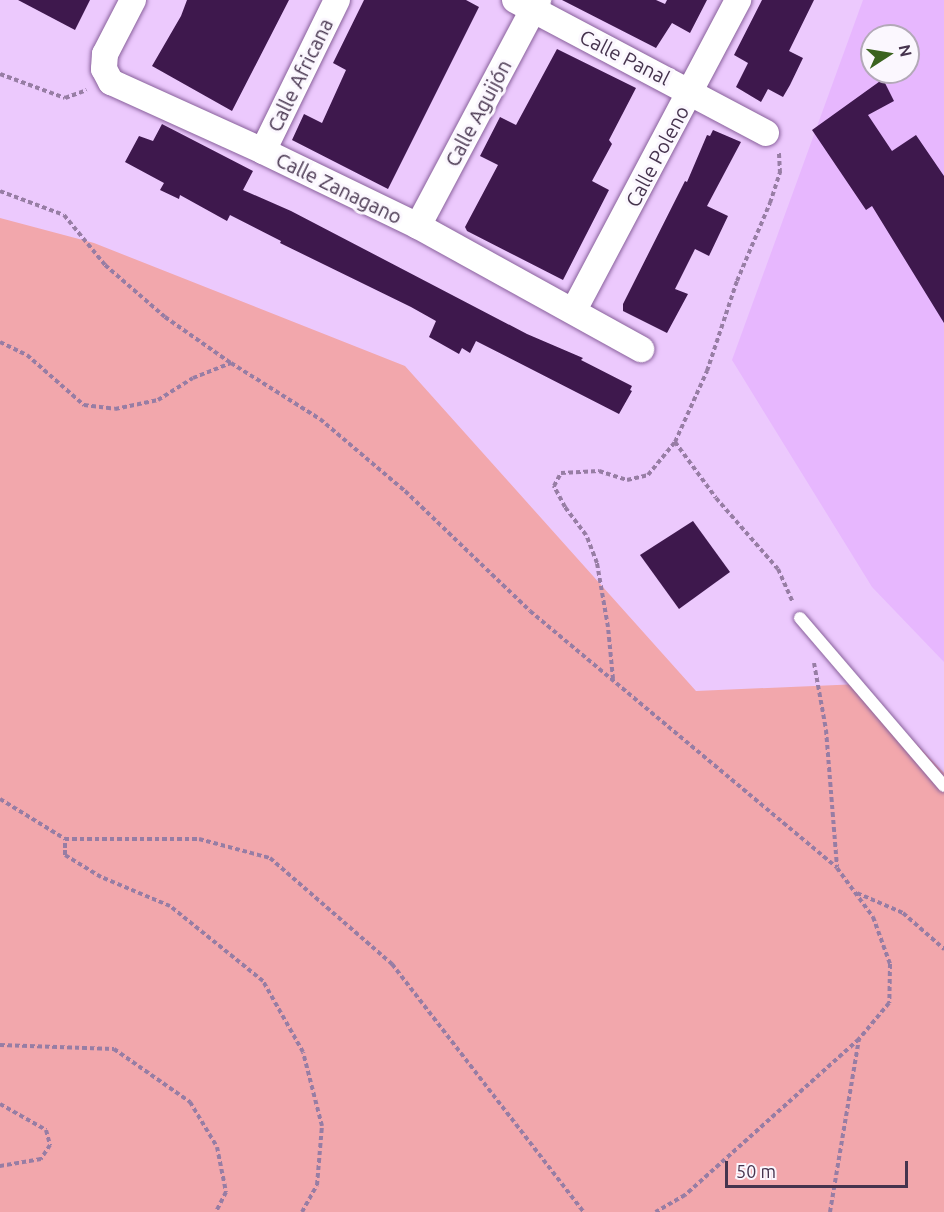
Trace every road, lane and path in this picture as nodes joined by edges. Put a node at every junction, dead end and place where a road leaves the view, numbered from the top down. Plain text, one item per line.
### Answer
1 (133, 0) edge
2 (337, 0) edge
3 (738, 0) edge
4 (529, 3) edge
5 (0, 74) edge
6 (108, 75) junction
7 (691, 92) junction
8 (772, 142) joint
9 (263, 151) junction
10 (0, 191) edge
11 (418, 226) junction
12 (574, 310) junction
13 (0, 342) edge
14 (641, 349) dead end
15 (231, 363) junction
16 (675, 442) junction
17 (800, 618) joint
18 (813, 659) dead end
19 (613, 680) junction
20 (944, 786) edge
21 (0, 799) edge
22 (65, 839) junction
23 (837, 868) junction
24 (857, 893) junction
25 (944, 949) edge
26 (859, 1039) junction
27 (0, 1045) edge
28 (0, 1104) edge
29 (0, 1166) edge
30 (216, 1212) edge
31 (302, 1212) edge
32 (584, 1212) edge
33 (655, 1212) edge
34 (830, 1212) edge

1 - 6 street
2 - 9 street, Calle Africana
3 - 7 street, Calle Poleno
4 - 7 street, Calle Panal
4 - 11 street, Calle Aguijón
5 - 6 path
6 - 9 street, Calle Zanagano
7 - 8 street, Calle Panal
7 - 12 street, Calle Poleno
8 - 16 path
9 - 11 street, Calle Zanagano
10 - 15 path
11 - 12 street, Calle Zanagano
12 - 14 street, Calle Zanagano
13 - 15 path
15 - 19 path
16 - 17 path
16 - 19 path
17 - 20 lane
18 - 23 path
19 - 23 path
21 - 22 path
22 - 31 path
22 - 32 path
23 - 24 path
24 - 25 path
24 - 26 path
26 - 33 path
26 - 34 path
27 - 30 path
28 - 29 path

